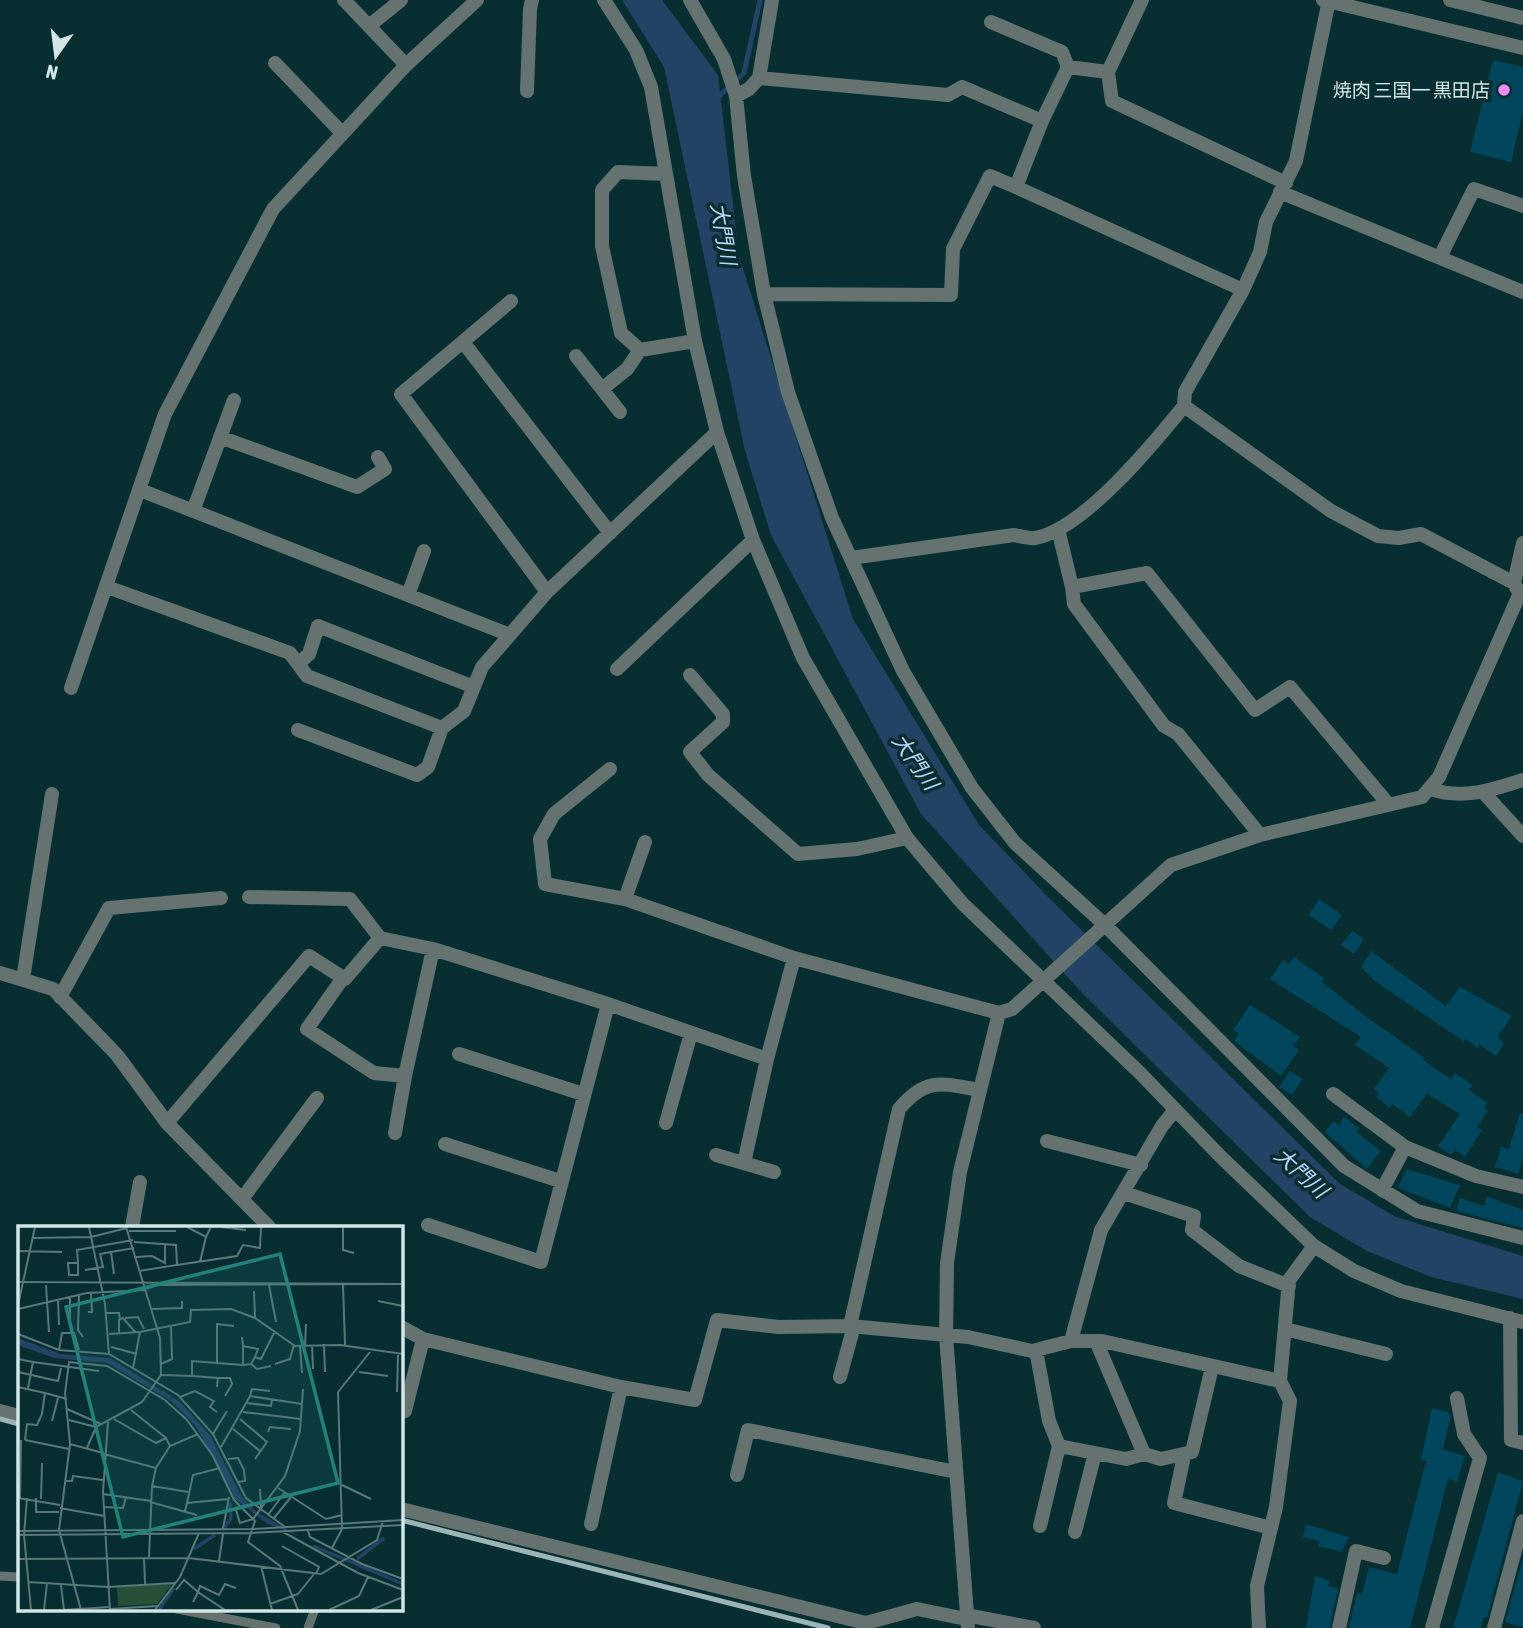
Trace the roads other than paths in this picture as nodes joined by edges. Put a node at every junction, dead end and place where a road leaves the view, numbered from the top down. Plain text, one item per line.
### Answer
1 (344, 0) edge
2 (401, 0) edge
3 (477, 0) edge
4 (533, 0) edge
5 (604, 0) edge
6 (690, 0) edge
7 (772, 0) edge
8 (1142, 0) edge
9 (1327, 0) edge
10 (1450, 0) edge
11 (1523, 18) edge
12 (991, 22) dead end
13 (369, 26) junction
14 (1523, 48) edge
15 (275, 64) dead end
16 (406, 65) junction
17 (1068, 67) junction
18 (1108, 72) junction
19 (759, 78) junction
20 (527, 91) dead end
21 (736, 96) junction
22 (1042, 121) junction
23 (342, 133) junction
24 (666, 174) junction
25 (1016, 187) junction
26 (1283, 187) junction
27 (1523, 206) edge
28 (1440, 257) junction
29 (1242, 290) junction
30 (1523, 292) edge
31 (764, 295) junction
32 (511, 302) dead end
33 (695, 341) junction
34 (463, 342) junction
35 (640, 350) junction
36 (576, 356) dead end
37 (602, 389) junction
38 (234, 400) dead end
39 (1184, 406) junction
40 (620, 412) dead end
41 (717, 432) junction
42 (220, 437) junction
43 (378, 457) dead end
44 (140, 490) junction
45 (193, 511) junction
46 (1058, 530) junction
47 (610, 533) junction
48 (753, 540) junction
49 (1523, 543) edge
50 (424, 551) dead end
51 (851, 558) junction
52 (107, 586) junction
53 (1072, 587) junction
54 (1519, 590) edge
55 (547, 592) junction
56 (408, 595) junction
57 (510, 635) junction
58 (298, 664) junction
59 (617, 669) dead end
60 (690, 675) dead end
61 (474, 687) junction
62 (71, 688) dead end
63 (442, 728) junction
64 (298, 730) dead end
65 (610, 769) dead end
66 (1523, 780) edge
67 (1431, 789) junction
68 (1483, 792) junction
69 (52, 794) dead end
70 (1389, 805) junction
71 (1260, 835) junction
72 (1523, 836) edge
73 (907, 838) junction
74 (645, 842) dead end
75 (249, 897) dead end
76 (221, 898) dead end
77 (625, 899) junction
78 (1103, 928) junction
79 (380, 938) junction
80 (433, 949) junction
81 (794, 958) junction
82 (0, 973) edge
83 (344, 978) junction
84 (1046, 978) junction
85 (23, 979) junction
86 (60, 998) junction
87 (608, 1004) junction
88 (999, 1013) junction
89 (691, 1033) junction
90 (459, 1054) dead end
91 (768, 1059) junction
92 (405, 1076) junction
93 (979, 1090) junction
94 (583, 1094) junction
95 (1333, 1094) dead end
96 (317, 1098) dead end
97 (1175, 1110) junction
98 (167, 1123) junction
99 (666, 1123) dead end
100 (394, 1133) dead end
101 (1047, 1141) dead end
102 (445, 1144) dead end
103 (1405, 1147) junction
104 (716, 1155) dead end
105 (744, 1163) junction
106 (1141, 1165) junction
107 (774, 1172) dead end
108 (560, 1181) junction
109 (140, 1182) dead end
110 (1523, 1187) edge
111 (1382, 1190) junction
112 (1124, 1193) junction
113 (242, 1199) junction
114 (428, 1225) dead end
115 (132, 1226) edge
116 (268, 1226) edge
117 (1523, 1238) edge
118 (1314, 1246) junction
119 (1289, 1286) junction
120 (1516, 1320) edge
121 (852, 1326) junction
122 (402, 1328) edge
123 (1285, 1329) junction
124 (946, 1335) junction
125 (423, 1339) junction
126 (1071, 1341) junction
127 (1096, 1341) junction
128 (1036, 1350) junction
129 (1386, 1354) dead end
130 (1212, 1367) junction
131 (840, 1377) dead end
132 (1279, 1381) junction
133 (621, 1387) junction
134 (1457, 1398) dead end
135 (0, 1411) edge
136 (405, 1412) dead end
137 (18, 1416) edge
138 (1523, 1443) edge
139 (1059, 1446) junction
140 (1095, 1453) junction
141 (1143, 1454) junction
142 (1184, 1456) junction
143 (956, 1472) junction
144 (737, 1475) dead end
145 (402, 1510) edge
146 (1523, 1521) edge
147 (591, 1524) dead end
148 (1040, 1526) dead end
149 (1271, 1528) junction
150 (1075, 1532) dead end
151 (1384, 1558) dead end
152 (0, 1576) edge
153 (18, 1577) edge
154 (182, 1610) edge
155 (315, 1610) edge
156 (967, 1621) edge
157 (276, 1628) edge
158 (308, 1628) edge
159 (1034, 1628) edge
160 (1259, 1628) edge
161 (1339, 1628) edge
162 (1432, 1628) edge
163 (1494, 1628) edge

1 - 13 street
2 - 13 street
3 - 16 street
4 - 20 street
5 - 24 street
6 - 21 street
7 - 19 street
8 - 18 street
9 - 14 street
9 - 26 street
10 - 11 street
12 - 17 street
13 - 16 street
15 - 23 street
16 - 23 street
17 - 18 street
17 - 22 street
18 - 26 street
19 - 21 street
19 - 22 street
21 - 31 street
22 - 25 street
23 - 44 street
24 - 33 street
24 - 35 street
25 - 29 street
25 - 31 street
26 - 28 street
26 - 29 street
27 - 28 street
28 - 30 street
29 - 39 street
31 - 51 street
32 - 34 street
33 - 35 street
33 - 41 street
34 - 47 street
34 - 55 street
35 - 37 street
36 - 37 street
37 - 40 street
38 - 42 street
39 - 46 street
39 - 54 street
41 - 47 street
41 - 48 street
42 - 43 street
42 - 45 street
44 - 45 street
44 - 52 street
45 - 56 street
46 - 51 street
46 - 53 street
47 - 55 street
48 - 59 street
48 - 73 street
49 - 54 street
50 - 56 street
51 - 78 street
52 - 58 street
52 - 62 street
53 - 70 street
53 - 71 street
54 - 67 street
55 - 57 street
56 - 57 street
57 - 61 street
58 - 61 street
58 - 63 street
60 - 73 street
61 - 63 street
63 - 64 street
65 - 77 street
66 - 68 street
67 - 68 street
67 - 70 street
68 - 72 street
69 - 85 street
70 - 71 street
71 - 78 street
73 - 84 street
74 - 77 street
75 - 79 street
76 - 86 street
77 - 81 street
78 - 84 street
78 - 111 street
79 - 80 street
79 - 83 street
80 - 87 street
80 - 92 street
81 - 88 street
81 - 91 street
82 - 85 street
83 - 92 street
83 - 98 street
84 - 88 street
84 - 97 street
85 - 86 street
86 - 98 street
87 - 89 street
87 - 94 street
88 - 93 street
89 - 91 street
89 - 99 street
90 - 94 street
91 - 105 street
92 - 100 street
93 - 121 street
93 - 124 street
94 - 108 street
95 - 103 street
96 - 113 street
97 - 106 street
97 - 118 street
98 - 113 street
101 - 106 street
102 - 108 street
103 - 110 street
103 - 111 street
104 - 105 street
105 - 107 street
106 - 112 street
108 - 114 street
109 - 115 street
111 - 117 street
112 - 119 street
112 - 126 street
113 - 116 street
118 - 119 street
118 - 120 street
119 - 123 street
120 - 138 street
121 - 124 street
121 - 131 street
121 - 133 street
122 - 125 street
123 - 129 street
123 - 132 street
124 - 128 street
124 - 143 street
125 - 133 street
125 - 136 street
126 - 127 street
126 - 128 street
127 - 130 street
127 - 141 street
128 - 139 street
130 - 132 street
130 - 142 street
132 - 149 street
133 - 147 street
134 - 162 street
135 - 137 street
139 - 140 street
139 - 148 street
140 - 141 street
140 - 150 street
141 - 142 street
142 - 149 street
143 - 144 street
143 - 156 street
145 - 156 street
146 - 163 street
149 - 160 street
151 - 161 street
152 - 153 lane
154 - 157 lane
155 - 158 lane
156 - 159 street

